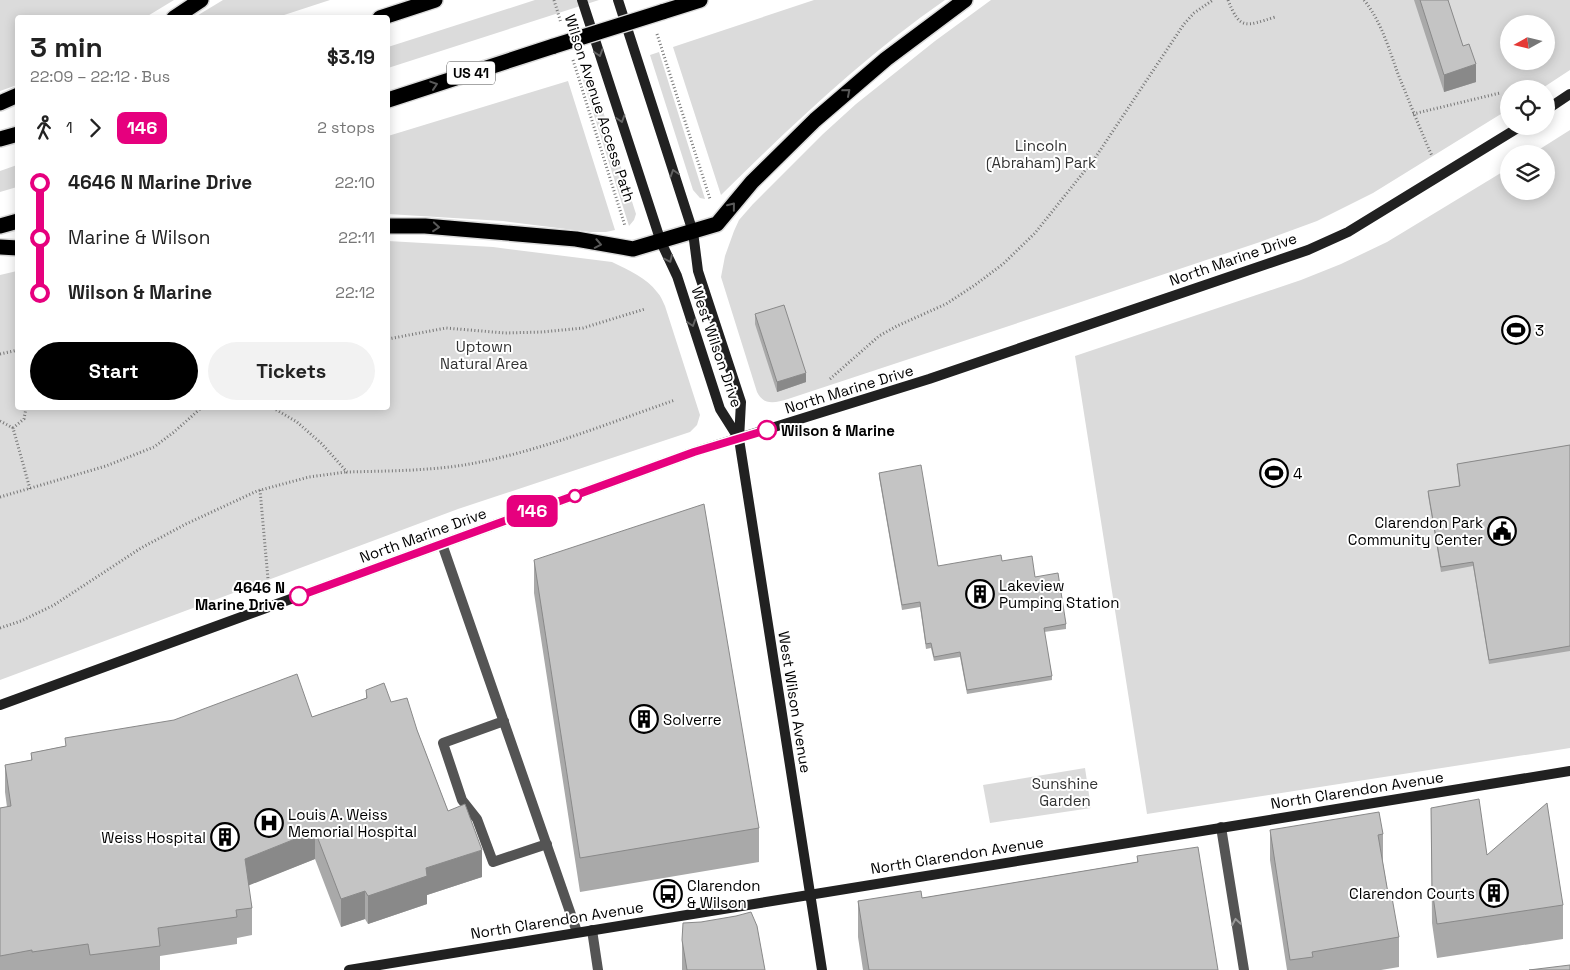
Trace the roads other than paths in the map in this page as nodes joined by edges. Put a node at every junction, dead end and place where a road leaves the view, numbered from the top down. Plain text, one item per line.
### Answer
1 (200, 0) edge
2 (435, 0) edge
3 (582, 0) edge
4 (618, 0) edge
5 (700, 0) edge
6 (964, 0) edge
7 (178, 15) edge
8 (389, 15) edge
9 (1570, 94) edge
10 (15, 96) edge
11 (390, 99) edge
12 (0, 103) edge
13 (1555, 104) edge
14 (15, 135) edge
15 (1506, 135) edge
16 (0, 139) edge
17 (15, 221) edge
18 (0, 226) edge
19 (390, 226) edge
20 (693, 232) junction
21 (661, 242) junction
22 (0, 248) edge
23 (15, 248) edge
24 (739, 439) junction
25 (442, 544) junction
26 (0, 705) edge
27 (504, 721) junction
28 (1570, 771) edge
29 (1221, 827) junction
30 (547, 844) junction
31 (810, 894) junction
32 (592, 930) junction
33 (577, 932) junction
34 (398, 966) edge
35 (349, 970) edge
36 (598, 970) edge
37 (822, 970) edge
38 (1244, 970) edge

1 - 7 highway
2 - 8 highway
3 -> 21 street, West Wilson Drive
20 -> 4 street, West Wilson Drive
11 -> 5 highway, US 41, bridge
20 -> 6 highway
9 - 13 street
10 - 12 highway
14 - 16 highway
15 - 24 street, North Marine Drive
17 - 18 highway
19 -> 21 highway
20 - 21 highway
20 - 24 street, West Wilson Drive
21 -> 24 street, West Wilson Drive
22 - 23 highway
24 - 25 street, North Marine Drive
24 - 31 street, West Wilson Avenue
25 - 26 street, North Marine Drive
25 - 27 street
27 - 30 street
27 - 30 street
28 - 29 street, North Clarendon Avenue
29 - 31 street, North Clarendon Avenue
38 -> 29 street
30 - 33 street
31 - 32 street, North Clarendon Avenue
31 - 37 street, West Wilson Avenue
32 - 33 street, North Clarendon Avenue
32 - 36 street
33 - 34 street, North Clarendon Avenue
34 - 35 street, North Clarendon Avenue

